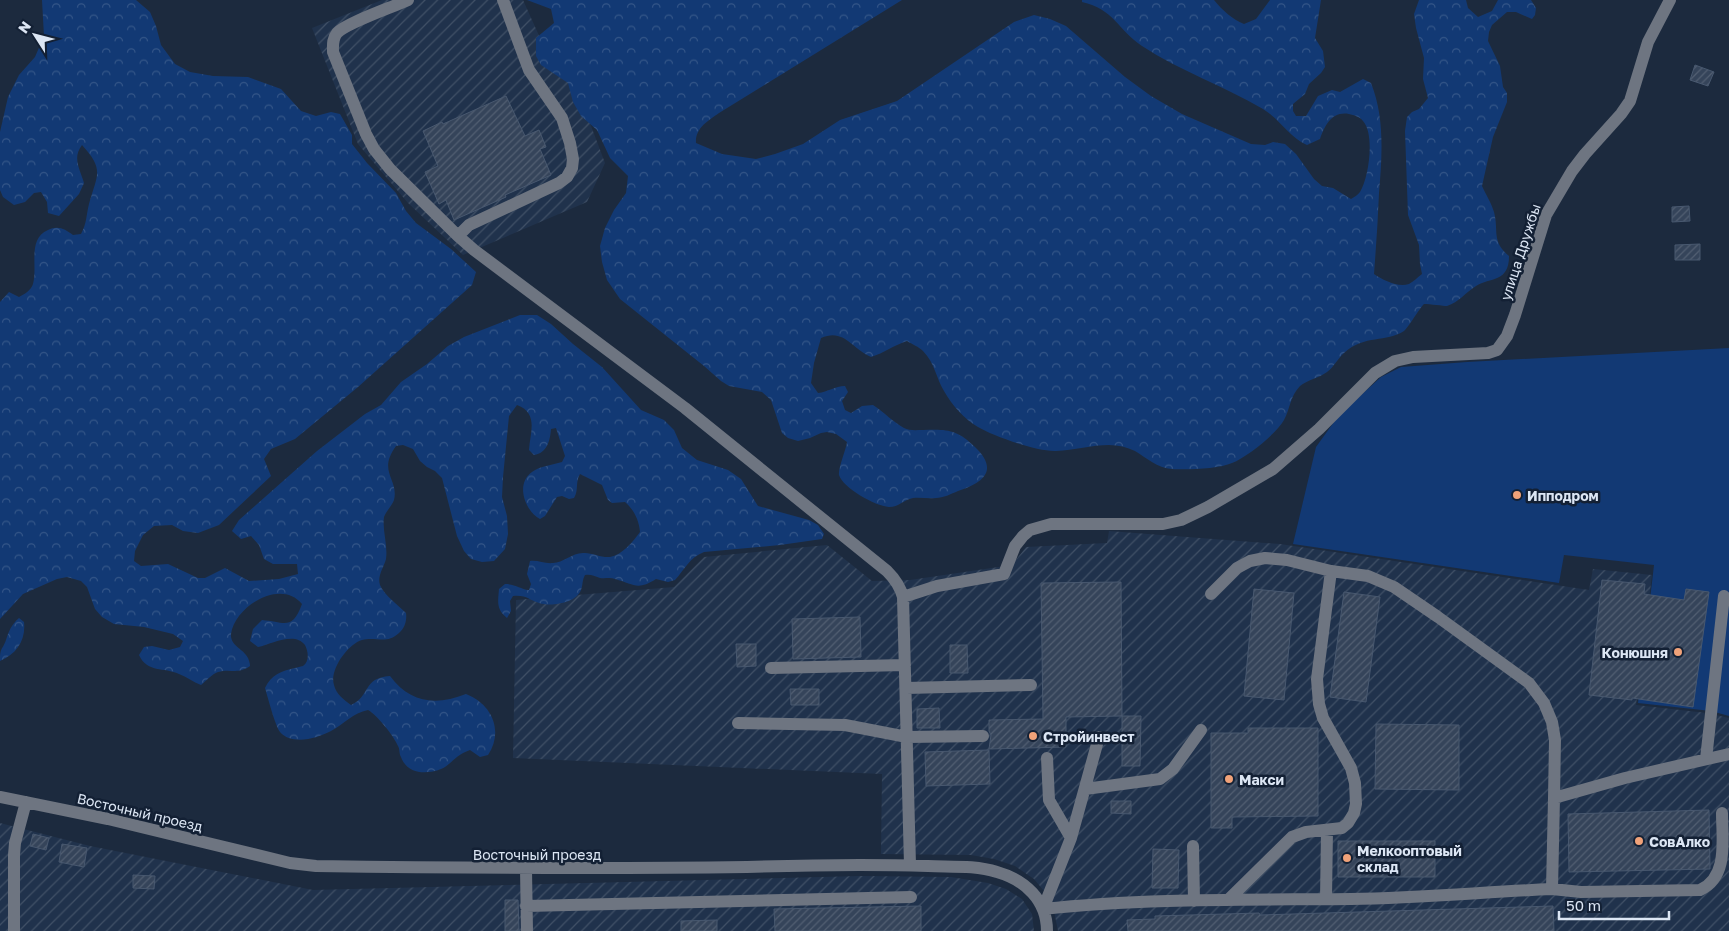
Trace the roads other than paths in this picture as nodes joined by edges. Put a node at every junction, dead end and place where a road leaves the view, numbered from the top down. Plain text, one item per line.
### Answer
1 (408, 0) edge
2 (503, 0) edge
3 (1670, 0) edge
4 (458, 236) junction
5 (1331, 571) junction
6 (1211, 594) dead end
7 (1724, 596) dead end
8 (903, 597) junction
9 (906, 665) junction
10 (771, 668) dead end
11 (1031, 685) dead end
12 (906, 688) junction
13 (738, 723) dead end
14 (1201, 730) dead end
15 (983, 736) dead end
16 (907, 737) junction
17 (1099, 737) dead end
18 (1729, 754) edge
19 (1047, 758) dead end
20 (1706, 759) junction
21 (1085, 788) junction
22 (0, 797) edge
23 (1554, 798) junction
24 (26, 802) junction
25 (1722, 813) dead end
26 (1327, 830) junction
27 (1071, 838) junction
28 (1193, 846) dead end
29 (910, 865) junction
30 (526, 869) junction
31 (1552, 889) junction
32 (911, 897) dead end
33 (1229, 899) junction
34 (1326, 899) junction
35 (1194, 901) junction
36 (526, 906) junction
37 (1043, 909) junction
38 (14, 931) edge
39 (527, 931) edge
40 (1048, 931) edge

1 - 4 street
2 - 4 street
3 - 8 street, улица Дружбы
4 - 8 street
5 - 6 street
5 - 23 street
5 - 26 street
7 - 20 street
8 - 9 street
9 - 10 street
9 - 12 street
11 - 12 street
12 - 16 street
13 - 16 street
14 - 21 street
15 - 16 street
16 - 29 street
17 - 21 street
18 - 20 street
19 - 27 street
20 - 23 street
21 - 27 street
22 - 24 street, Восточный проезд
23 - 31 street
24 - 30 street, Восточный проезд
24 - 38 street
25 - 31 street
26 - 33 street
26 - 34 street
27 - 37 street
28 - 35 street
29 - 30 street, Восточный проезд
29 - 37 street, Восточный проезд
30 - 36 street
31 - 34 street
32 - 36 street
33 - 34 street
33 - 35 street
35 - 37 street
36 - 39 street
37 - 40 street, Восточный проезд

